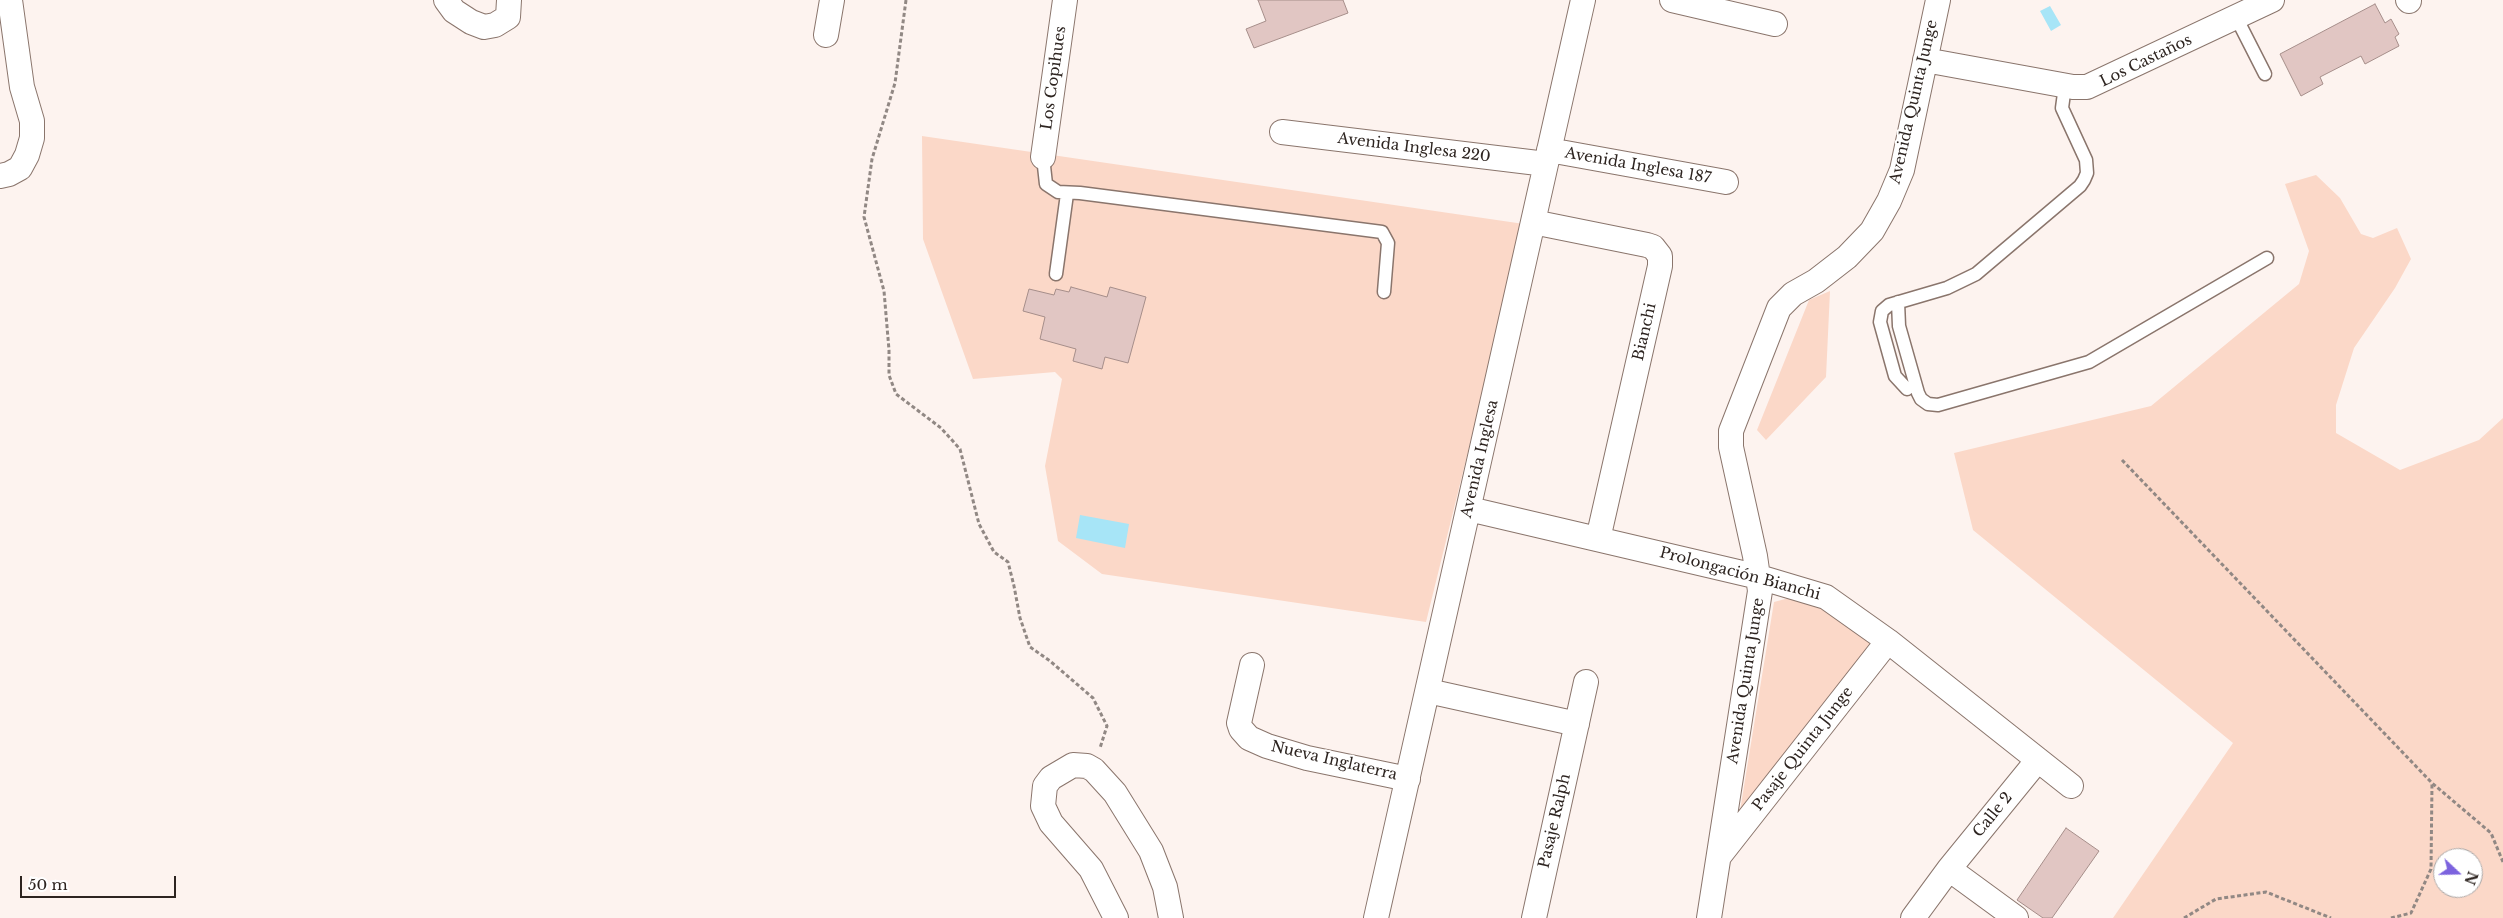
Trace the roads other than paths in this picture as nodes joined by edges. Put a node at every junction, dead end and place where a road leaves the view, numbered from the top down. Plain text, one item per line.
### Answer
1 (10, 0) edge
2 (446, 0) edge
3 (509, 0) edge
4 (832, 0) edge
5 (1065, 0) edge
6 (1583, 0) edge
7 (1672, 0) edge
8 (1938, 0) edge
9 (2272, 0) edge
10 (2236, 18) junction
11 (1775, 24) dead end
12 (826, 35) dead end
13 (1925, 60) junction
14 (2265, 74) dead end
15 (2065, 86) junction
16 (1282, 132) dead end
17 (1043, 157) joint
18 (1547, 157) junction
19 (0, 176) edge
20 (1726, 182) dead end
21 (1067, 194) junction
22 (1533, 222) junction
23 (2267, 258) dead end
24 (1056, 274) dead end
25 (1384, 292) dead end
26 (1898, 302) junction
27 (1907, 389) dead end
28 (1469, 509) junction
29 (1598, 539) junction
30 (1759, 577) junction
31 (1888, 641) junction
32 (1252, 665) dead end
33 (1586, 682) dead end
34 (1428, 691) junction
35 (1577, 724) junction
36 (2038, 761) junction
37 (1408, 779) junction
38 (2071, 786) dead end
39 (1719, 857) junction
40 (1949, 869) junction
41 (1381, 917) edge
42 (1116, 918) edge
43 (1171, 918) edge
44 (1534, 918) edge
45 (1709, 918) edge
46 (1913, 918) edge
47 (2016, 918) edge

1 - 19 street
2 - 3 street
4 - 12 street
5 - 17 street, Los Copihues
6 - 18 street, Avenida Inglesa
7 - 11 street
8 - 13 street, Avenida Quinta Junge
9 - 10 street, Los Castaños
10 - 14 lane
10 - 15 street, Los Castaños
13 - 15 street, Los Castaños
13 - 30 street, Avenida Quinta Junge
15 - 26 lane
16 - 18 street, Avenida Inglesa 220
17 - 21 lane
18 - 20 street, Avenida Inglesa 187
18 - 22 street, Avenida Inglesa
21 - 24 lane
21 - 25 lane
22 - 28 street, Avenida Inglesa
22 - 29 street, Bianchi
23 - 26 lane
26 - 27 lane
28 - 29 street, Prolongación Bianchi
28 - 34 street, Avenida Inglesa
29 - 30 street, Prolongación Bianchi
30 - 31 street, Prolongación Bianchi
30 - 39 street, Avenida Quinta Junge
31 - 36 street, Prolongación Bianchi
31 - 39 street, Pasaje Quinta Junge
32 - 37 street, Nueva Inglaterra
33 - 35 street, Pasaje Ralph
34 - 35 street
34 - 37 street, Avenida Inglesa
35 - 44 street, Pasaje Ralph
36 - 38 street, Prolongación Bianchi
36 - 40 street, Calle 2
37 - 41 street, Avenida Inglesa
39 - 45 street, Avenida Quinta Junge
40 - 46 street, Calle 2
40 - 47 street
42 - 43 street

